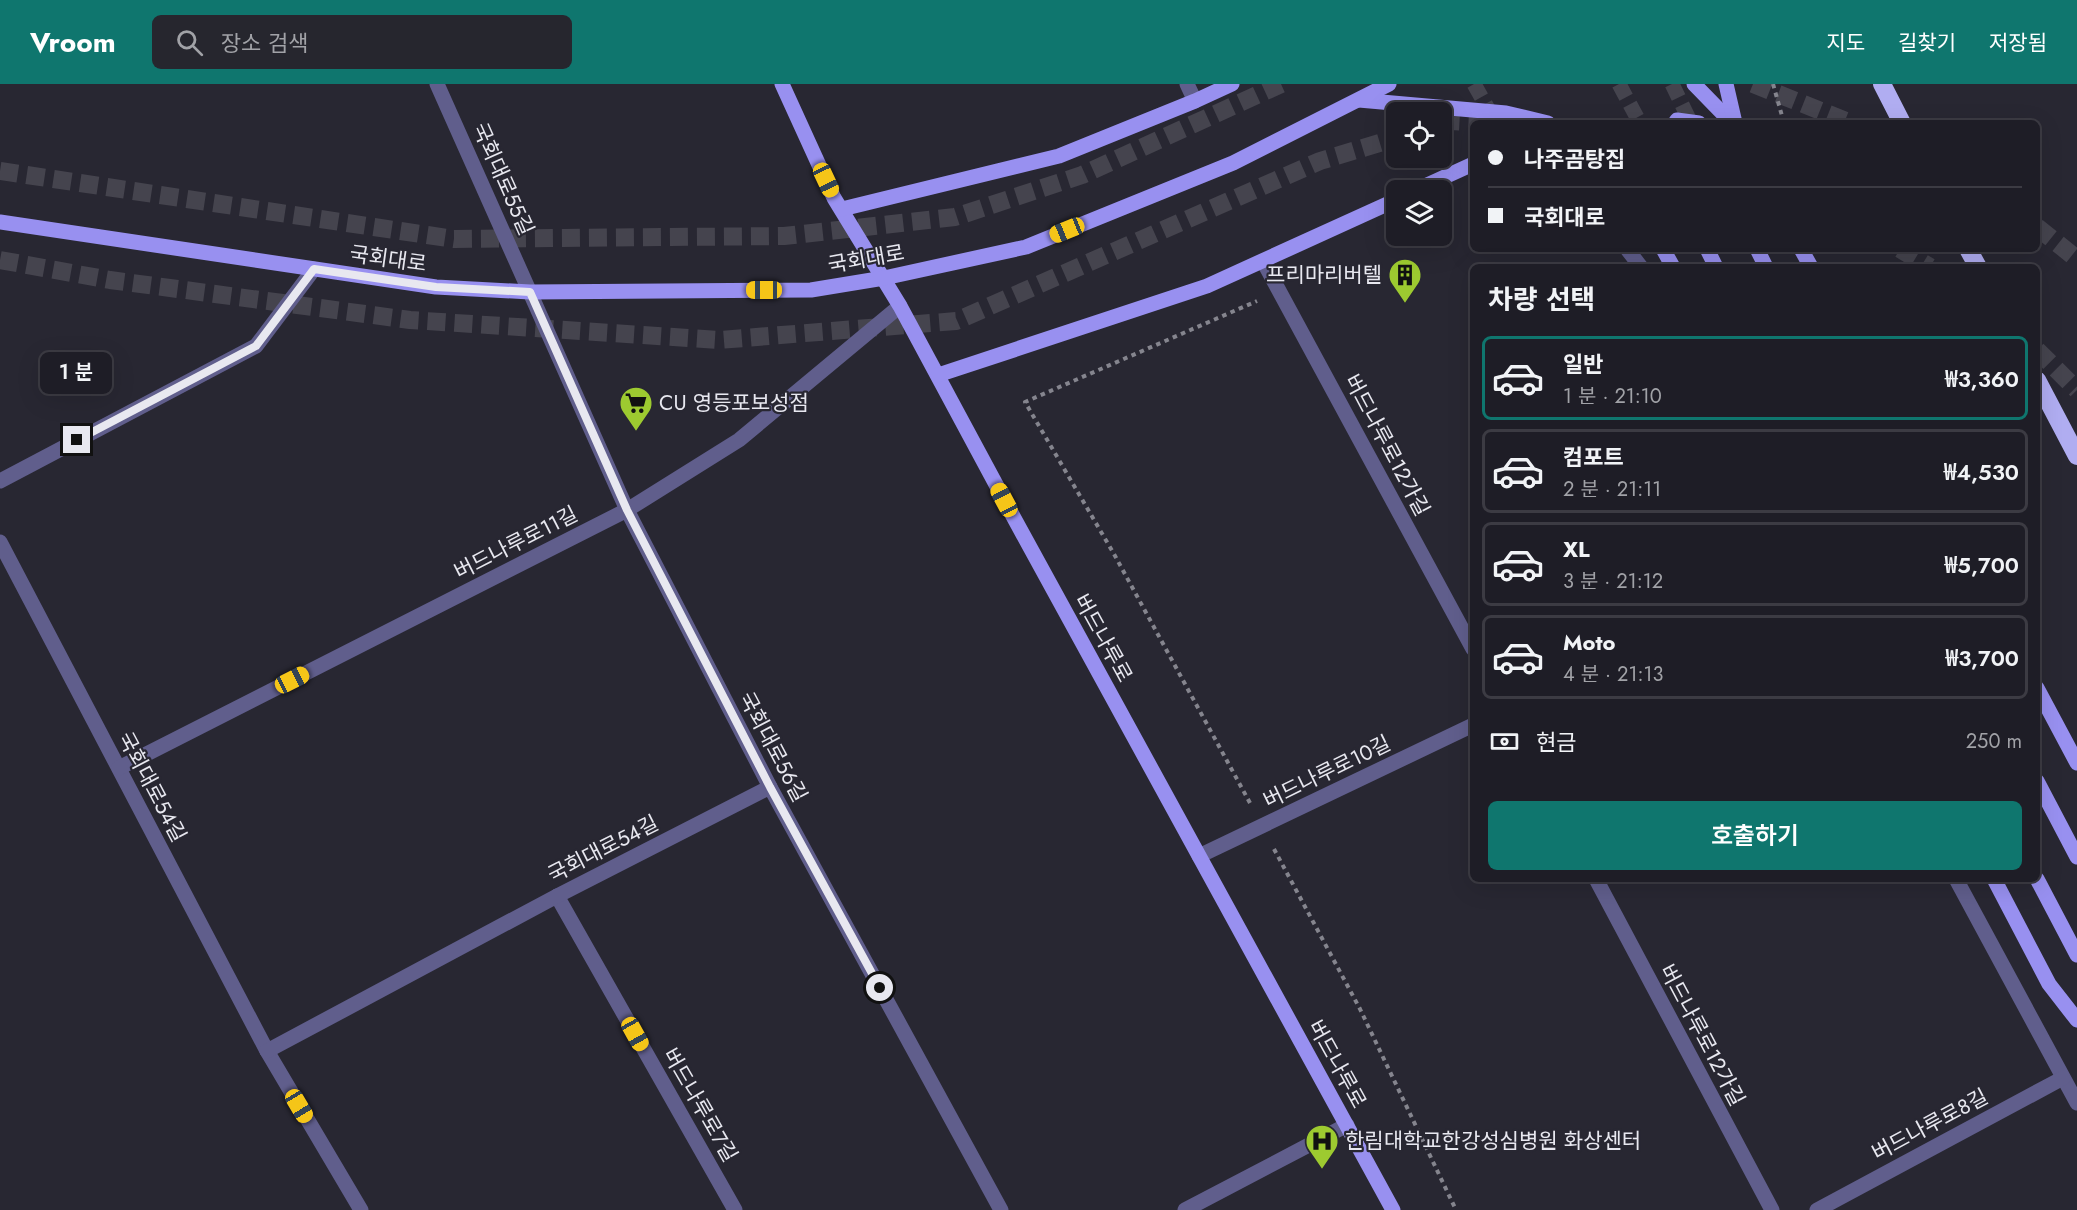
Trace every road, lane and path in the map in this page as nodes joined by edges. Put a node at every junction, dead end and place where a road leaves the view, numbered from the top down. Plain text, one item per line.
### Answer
1 (438, 84) edge
2 (782, 84) edge
3 (1187, 84) edge
4 (1232, 84) edge
5 (1373, 84) edge
6 (1389, 84) edge
7 (1694, 84) edge
8 (1726, 84) edge
9 (1773, 84) edge
10 (1882, 84) edge
11 (1359, 100) junction
12 (1195, 101) junction
13 (1535, 120) edge
14 (1731, 120) edge
15 (1733, 120) edge
16 (1783, 120) edge
17 (1900, 120) edge
18 (1470, 165) edge
19 (1438, 180) edge
20 (1386, 205) edge
21 (842, 209) junction
22 (0, 222) edge
23 (1629, 252) edge
24 (1263, 261) junction
25 (1639, 264) edge
26 (314, 269) junction
27 (884, 278) junction
28 (1280, 291) junction
29 (530, 292) junction
30 (900, 306) junction
31 (938, 375) junction
32 (2040, 386) edge
33 (1025, 402) dead end
34 (2077, 456) edge
35 (0, 481) edge
36 (627, 510) junction
37 (0, 542) edge
38 (1470, 643) edge
39 (2040, 694) edge
40 (1470, 726) edge
41 (2077, 763) edge
42 (119, 768) junction
43 (770, 787) junction
44 (2040, 787) edge
45 (1199, 856) junction
46 (2077, 857) edge
47 (1598, 882) edge
48 (1958, 882) edge
49 (1996, 882) edge
50 (2039, 882) edge
51 (557, 896) junction
52 (2077, 955) edge
53 (2077, 1020) edge
54 (267, 1052) junction
55 (2063, 1078) junction
56 (2077, 1103) edge
57 (1347, 1125) junction
58 (361, 1210) edge
59 (735, 1210) edge
60 (1001, 1210) edge
61 (1185, 1210) edge
62 (1393, 1210) edge
63 (1772, 1210) edge
64 (1817, 1210) edge

1 - 29 street, 국회대로55길
2 - 21 main road, 버드나루로
3 - 12 street
4 - 12 main road
5 - 11 main road
6 - 11 main road, 국회대로
7 - 14 main road
8 - 15 main road
9 - 16 path, bridge
10 - 17 highway
11 - 13 main road
11 - 27 main road, 국회대로
12 - 21 main road
18 - 19 main road
20 - 24 main road
21 - 27 main road, 버드나루로
22 - 26 main road, 국회대로
23 - 25 street
24 - 28 street, 버드나루로12가길
24 - 31 main road
26 - 29 main road, 국회대로
26 - 35 street
27 - 29 main road, 국회대로
27 - 30 main road, 버드나루로
28 - 33 path
28 - 38 street, 버드나루로12가길
29 - 36 street, 국회대로56길
30 - 31 main road, 버드나루로
30 - 36 street, 버드나루로11길
31 - 45 main road, 버드나루로
32 - 34 highway
36 - 42 street, 버드나루로11길
36 - 43 street, 국회대로56길
37 - 42 street, 국회대로54길
39 - 41 main road
40 - 45 street, 버드나루로10길
42 - 54 street, 국회대로54길
43 - 51 street, 국회대로54길
43 - 60 street, 국회대로56길
44 - 46 main road
45 - 57 main road, 버드나루로
47 - 63 street, 버드나루로12가길
48 - 55 street
49 - 53 main road
50 - 52 main road
51 - 54 street, 국회대로54길
51 - 59 street, 버드나루로7길
54 - 58 street, 국회대로54길
55 - 56 street
55 - 64 street, 버드나루로8길
57 - 61 street
57 - 62 main road, 버드나루로

